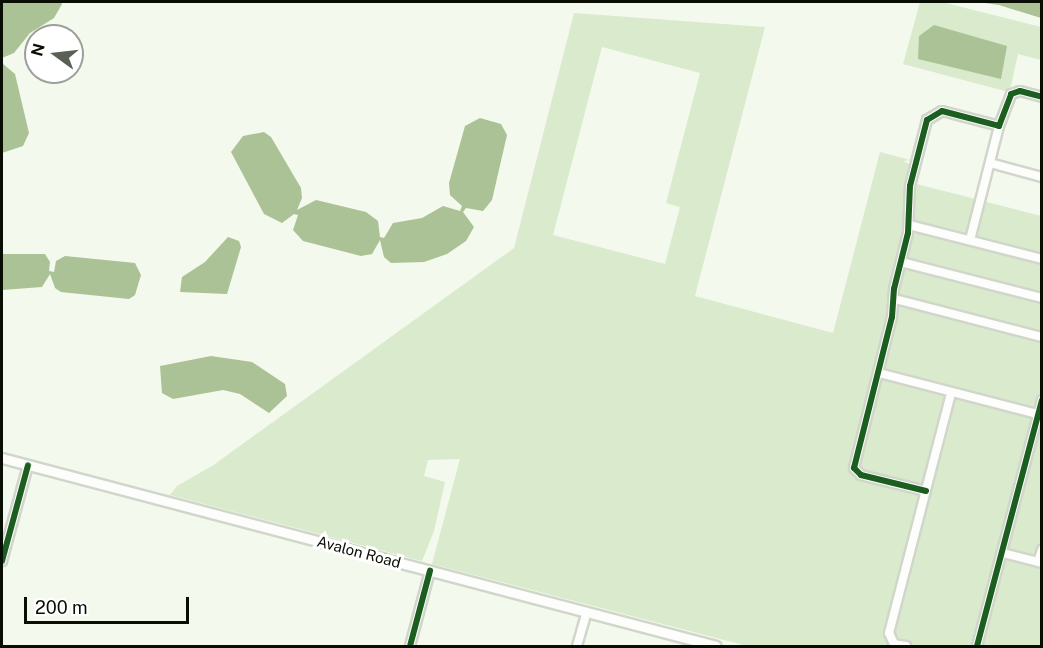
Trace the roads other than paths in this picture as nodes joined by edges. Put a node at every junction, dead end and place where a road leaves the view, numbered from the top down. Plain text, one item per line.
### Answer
1 (1041, 97) edge
2 (999, 126) junction
3 (990, 163) junction
4 (1041, 177) edge
5 (909, 225) junction
6 (970, 240) junction
7 (1041, 259) edge
8 (901, 262) junction
9 (1041, 298) edge
10 (895, 300) junction
11 (1041, 337) edge
12 (879, 373) junction
13 (951, 393) junction
14 (1041, 400) edge
15 (1038, 414) junction
16 (2, 458) edge
17 (28, 465) junction
18 (926, 491) junction
19 (1041, 550) edge
20 (1003, 553) junction
21 (2, 561) edge
22 (1040, 562) edge
23 (430, 571) junction
24 (587, 612) junction
25 (410, 646) edge
26 (578, 646) edge
27 (716, 646) edge
28 (906, 646) edge
29 (977, 646) edge

1 - 2 street
2 - 3 street
2 - 5 street
3 - 4 street
3 - 6 street
5 - 6 street
5 - 8 street
6 - 7 street
8 - 9 street
8 - 10 street
10 - 11 street
10 - 12 street
12 - 13 street
12 - 18 street
13 - 15 street
13 - 18 street
14 - 15 street
15 - 20 street
16 - 17 main road, Avalon Road
17 - 21 street
17 - 23 main road, Avalon Road
18 - 28 street
19 - 22 street
20 - 22 street
20 - 29 street
23 - 24 main road, Avalon Road
23 - 25 street
24 - 26 street
24 - 27 main road, Avalon Road

